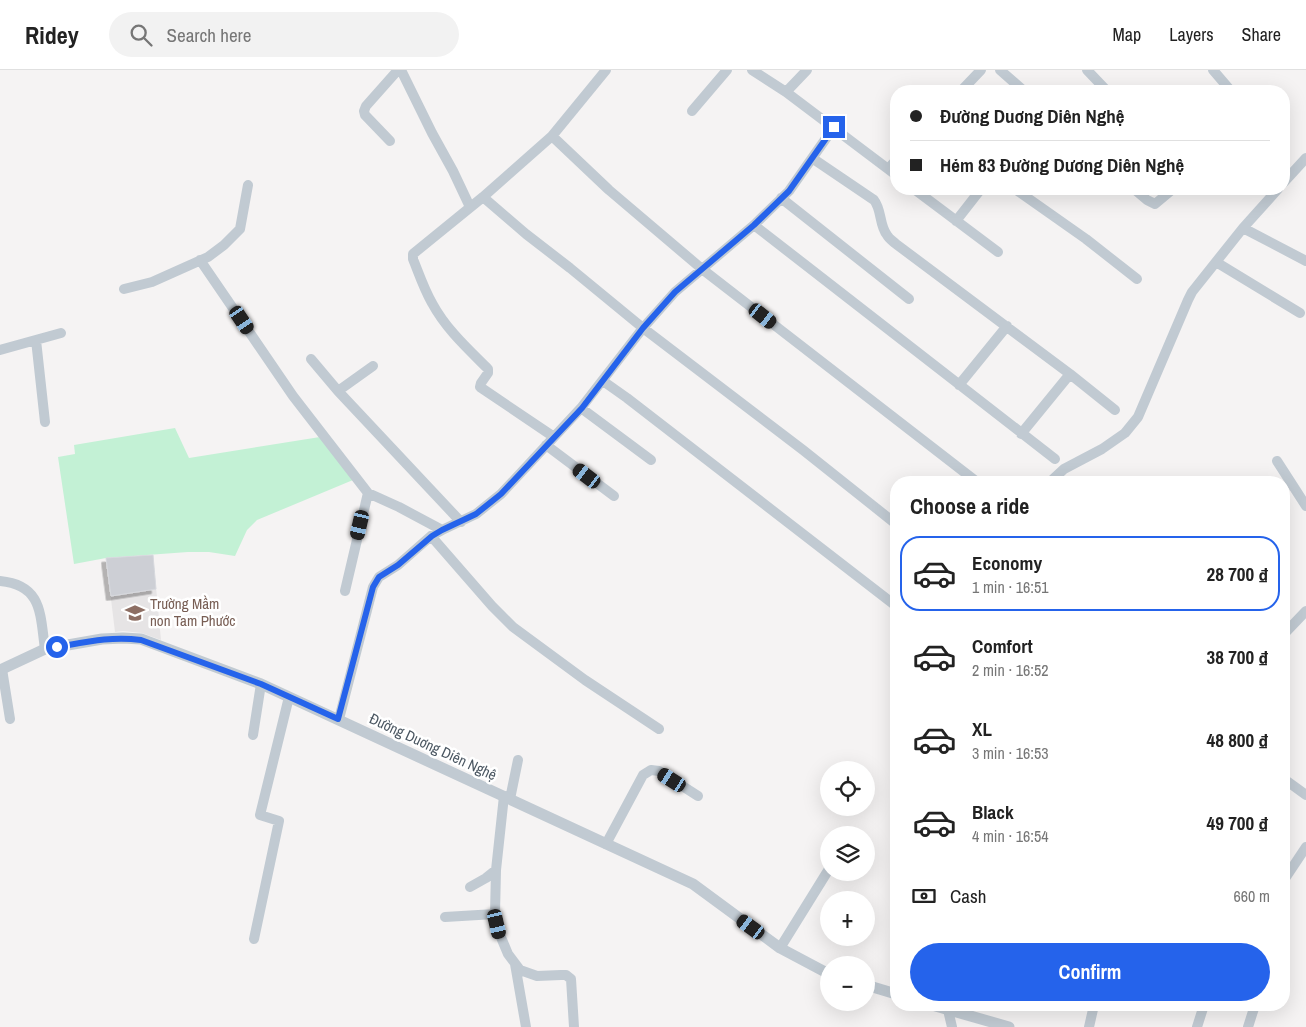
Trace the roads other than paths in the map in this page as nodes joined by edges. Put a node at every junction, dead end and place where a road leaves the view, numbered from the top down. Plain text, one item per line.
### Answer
1 (399, 70) edge
2 (606, 70) edge
3 (727, 70) edge
4 (752, 70) edge
5 (807, 70) edge
6 (981, 70) edge
7 (1000, 70) edge
8 (1087, 70) edge
9 (1212, 70) edge
10 (967, 85) edge
11 (1017, 85) edge
12 (1101, 85) edge
13 (1226, 85) edge
14 (786, 92) junction
15 (692, 111) dead end
16 (834, 127) junction
17 (552, 136) junction
18 (390, 141) dead end
19 (812, 158) junction
20 (1306, 158) edge
21 (890, 170) edge
22 (1290, 175) edge
23 (248, 185) dead end
24 (922, 195) edge
25 (977, 195) edge
26 (1024, 195) edge
27 (1141, 195) edge
28 (1165, 195) edge
29 (1273, 195) edge
30 (483, 197) junction
31 (781, 198) junction
32 (470, 208) junction
33 (956, 221) junction
34 (754, 225) junction
35 (1243, 228) junction
36 (998, 252) dead end
37 (200, 260) junction
38 (1306, 261) edge
39 (1216, 262) junction
40 (702, 269) junction
41 (1137, 279) dead end
42 (124, 289) dead end
43 (909, 299) dead end
44 (1300, 313) dead end
45 (1007, 326) junction
46 (643, 328) junction
47 (62, 334) dead end
48 (36, 340) junction
49 (0, 350) edge
50 (311, 359) dead end
51 (373, 366) dead end
52 (1070, 374) junction
53 (603, 381) junction
54 (959, 385) junction
55 (338, 391) junction
56 (582, 408) junction
57 (1115, 410) dead end
58 (45, 422) dead end
59 (1021, 434) junction
60 (554, 437) junction
61 (546, 445) junction
62 (1054, 459) dead end
63 (650, 460) dead end
64 (1277, 461) dead end
65 (969, 476) edge
66 (1056, 476) edge
67 (1287, 476) edge
68 (1290, 481) edge
69 (368, 493) junction
70 (614, 496) dead end
71 (1306, 506) edge
72 (890, 519) edge
73 (461, 522) junction
74 (442, 530) junction
75 (432, 536) junction
76 (0, 581) edge
77 (345, 591) dead end
78 (890, 601) edge
79 (1306, 611) edge
80 (1290, 628) edge
81 (45, 649) junction
82 (1, 669) edge
83 (261, 684) junction
84 (289, 697) junction
85 (338, 719) junction
86 (10, 720) dead end
87 (659, 729) dead end
88 (253, 735) dead end
89 (518, 760) dead end
90 (1290, 783) edge
91 (1306, 795) edge
92 (698, 796) dead end
93 (507, 798) junction
94 (606, 844) junction
95 (1306, 847) edge
96 (496, 870) junction
97 (1290, 871) edge
98 (822, 881) edge
99 (470, 887) dead end
100 (495, 914) junction
101 (445, 916) dead end
102 (254, 939) dead end
103 (780, 948) junction
104 (515, 963) junction
105 (820, 969) edge
106 (875, 988) edge
107 (890, 992) edge
108 (948, 1011) edge
109 (970, 1011) edge
110 (1093, 1011) edge
111 (1202, 1011) edge
112 (1253, 1011) edge
113 (526, 1027) edge
114 (574, 1027) edge
115 (952, 1027) edge
116 (1009, 1027) edge
117 (1089, 1027) edge
118 (1197, 1027) edge
119 (1248, 1027) edge

1 - 18 street
1 - 32 street
2 - 17 street
3 - 15 street
4 - 14 street
5 - 14 street
6 - 10 street
7 - 11 street
8 - 12 street
9 - 13 street
14 - 16 street
16 - 19 street
16 - 21 street
17 - 30 street
17 - 40 street
19 - 31 street
19 - 45 street
20 - 22 street
23 - 37 street
24 - 33 street
25 - 33 street
26 - 41 street
27 - 28 street
29 - 35 street
30 - 32 street
30 - 46 street
31 - 34 street
31 - 43 street
32 - 60 street
33 - 36 street
34 - 40 street
34 - 54 street
35 - 38 street
35 - 39 street
37 - 42 street
37 - 69 street
39 - 44 street
39 - 66 street
40 - 46 street
40 - 65 street
45 - 52 street
45 - 54 street
46 - 53 street
46 - 72 street
47 - 48 street
48 - 49 street
48 - 58 street
50 - 55 street
51 - 55 street
52 - 57 street
52 - 59 street
53 - 56 street
53 - 78 street
54 - 59 street
55 - 73 street
56 - 60 street
56 - 63 street
59 - 62 street
60 - 61 street
61 - 70 street
61 - 73 street
64 - 67 street
68 - 71 street
69 - 74 street
69 - 77 street
73 - 74 street
74 - 75 street
75 - 85 street
75 - 87 street
76 - 81 street
79 - 80 street
81 - 82 street, Đường Duơng Diên Nghệ
81 - 83 street, Đường Duơng Diên Nghệ
82 - 86 street
83 - 84 street, Đường Duơng Diên Nghệ
83 - 88 street
84 - 85 street, Đường Duơng Diên Nghệ
84 - 102 street
85 - 93 street, Đường Duơng Diên Nghệ
89 - 93 street
90 - 91 street
92 - 94 street
93 - 94 street, Đường Duơng Diên Nghệ
93 - 96 street
94 - 103 street, Đường Duơng Diên Nghệ
95 - 97 street
96 - 99 street
96 - 100 street
98 - 103 street
100 - 101 street
100 - 104 street
103 - 105 street, Đường Duơng Diên Nghệ
104 - 113 street
104 - 114 street
106 - 107 street
108 - 115 street
109 - 116 street
110 - 117 street
111 - 118 street
112 - 119 street

